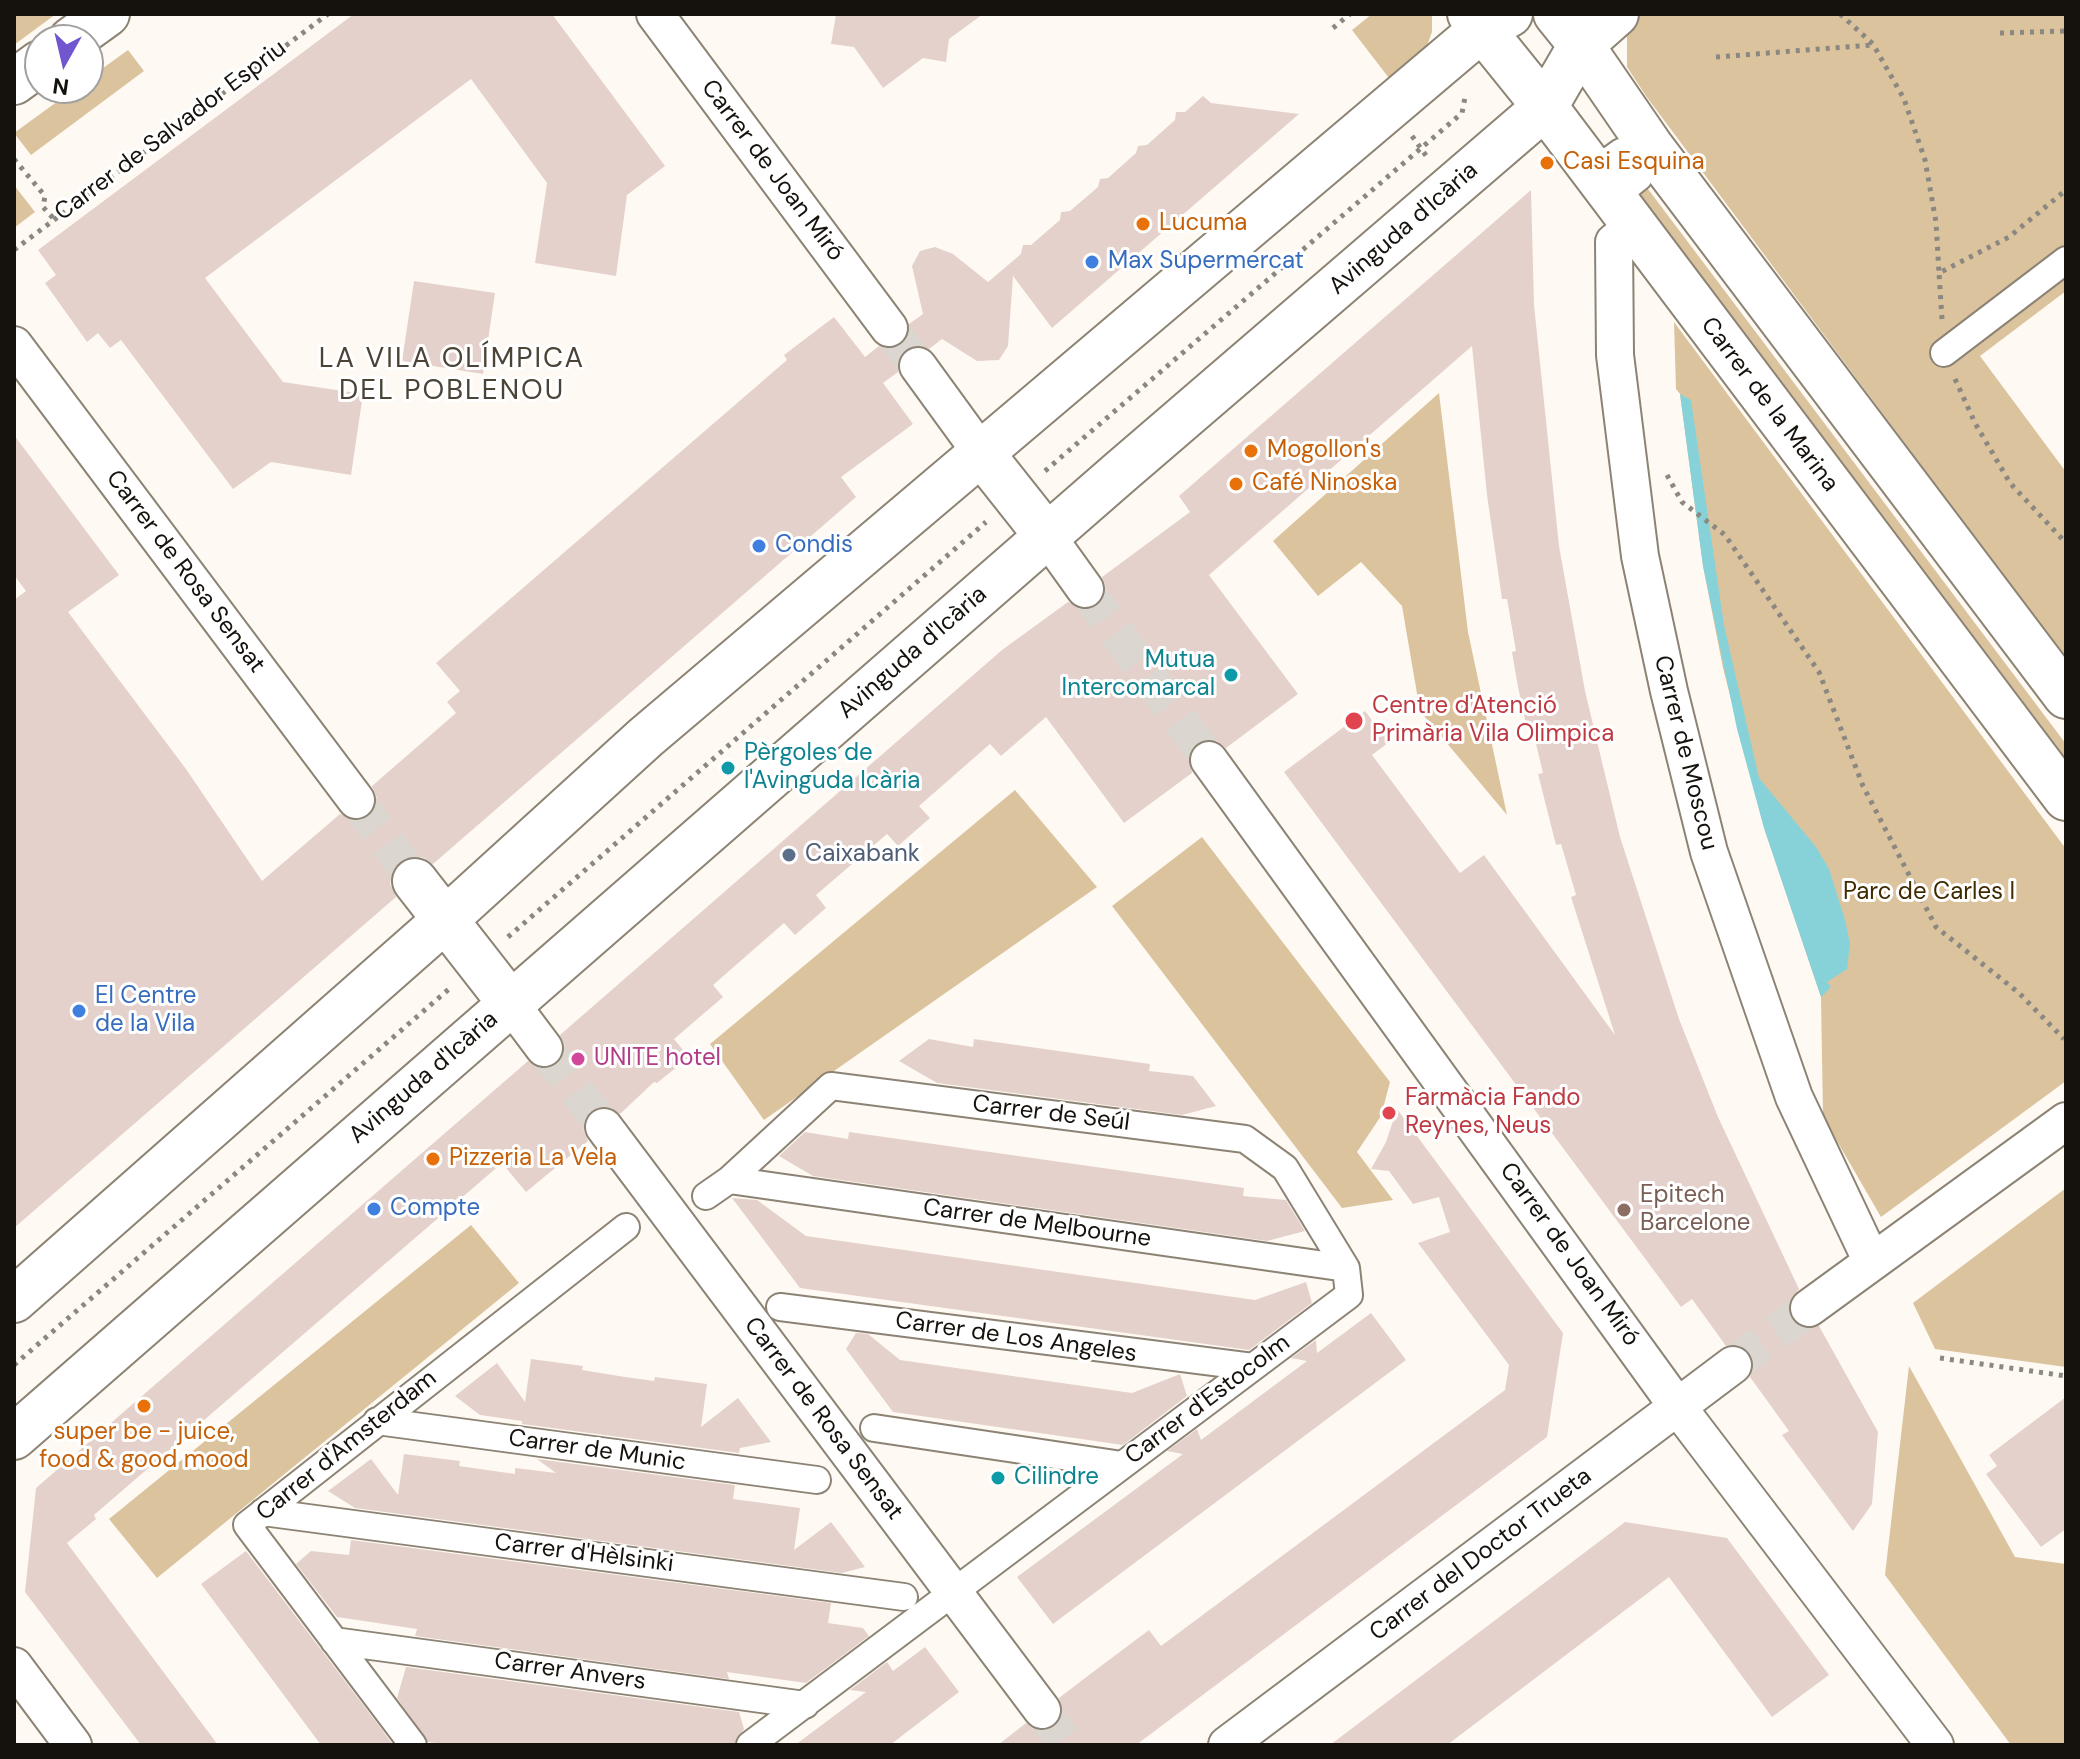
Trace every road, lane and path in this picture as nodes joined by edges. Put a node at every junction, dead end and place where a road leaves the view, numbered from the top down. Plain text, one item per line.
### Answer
1 (328, 14) edge
2 (655, 14) edge
3 (1350, 14) edge
4 (1616, 14) edge
5 (1840, 14) edge
6 (1487, 19) edge
7 (1333, 28) dead end
8 (1568, 29) edge
9 (2066, 31) edge
10 (2000, 33) dead end
11 (1873, 44) junction
12 (1716, 57) dead end
13 (1466, 91) dead end
14 (1545, 107) junction
15 (14, 159) edge
16 (1632, 205) junction
17 (53, 218) junction
18 (14, 250) edge
19 (2066, 260) edge
20 (1939, 273) dead end
21 (889, 328) tunnel mouth
22 (14, 345) edge
23 (1944, 353) dead end
24 (918, 366) tunnel mouth
25 (982, 454) junction
26 (1037, 478) dead end
27 (1682, 502) dead end
28 (989, 520) dead end
29 (1047, 536) junction
30 (1085, 589) tunnel mouth
31 (2066, 696) edge
32 (1209, 760) tunnel mouth
33 (2066, 798) edge
34 (356, 800) tunnel mouth
35 (415, 881) tunnel mouth
36 (445, 920) junction
37 (504, 941) dead end
38 (456, 982) dead end
39 (511, 1004) junction
40 (2064, 1039) edge
41 (544, 1048) tunnel mouth
42 (2066, 1121) edge
43 (604, 1127) tunnel mouth
44 (729, 1180) junction
45 (706, 1196) dead end
46 (626, 1227) dead end
47 (1872, 1262) junction
48 (1346, 1268) junction
49 (14, 1300) edge
50 (780, 1307) dead end
51 (1809, 1308) tunnel mouth
52 (1940, 1358) dead end
53 (14, 1365) edge
54 (1733, 1365) tunnel mouth
55 (1253, 1367) junction
56 (2066, 1376) edge
57 (1677, 1406) junction
58 (377, 1421) junction
59 (874, 1428) dead end
60 (14, 1437) edge
61 (1122, 1465) junction
62 (817, 1480) dead end
63 (263, 1512) junction
64 (952, 1591) junction
65 (904, 1597) dead end
66 (334, 1641) junction
67 (14, 1666) edge
68 (805, 1705) junction
69 (1042, 1710) tunnel mouth
70 (73, 1745) edge
71 (413, 1745) edge
72 (750, 1745) edge
73 (1227, 1745) edge
74 (1935, 1745) edge

1 - 17 path, Carrer de Salvador Espriu
2 - 21 street, Carrer de Joan Miró
3 - 7 path
4 - 8 street, Avinguda d'Icària
5 - 11 path
6 - 14 street, Carrer de la Marina
6 - 25 street
8 - 14 street, Avinguda d'Icària
8 - 31 street
9 - 10 path
11 - 12 path
11 - 20 path
13 - 26 path, Avinguda d'Icària
14 - 16 street, Carrer de la Marina
14 - 29 street, Avinguda d'Icària
15 - 17 path
16 - 33 street, Carrer de la Marina
16 - 47 street, Carrer de Moscou
17 - 18 path, Carrer de Salvador Espriu
19 - 23 street
22 - 34 street, Carrer de Rosa Sensat
24 - 25 street
25 - 29 street
25 - 36 street
27 - 40 path
28 - 37 path
29 - 30 street
29 - 39 street, Avinguda d'Icària
32 - 57 street, Carrer de Joan Miró
35 - 36 street
36 - 39 street
36 - 49 street
38 - 53 path
39 - 41 street
39 - 60 street, Avinguda d'Icària
42 - 47 street
43 - 64 street, Carrer de Rosa Sensat
44 - 45 street
44 - 48 street, Carrer de Melbourne
44 - 48 street, Carrer de Seúl
46 - 58 street, Carrer d'Amsterdam
47 - 51 street
48 - 55 street, Carrer d'Estocolm
50 - 55 street, Carrer de Los Angeles
52 - 56 path
54 - 57 street, Carrer del Doctor Trueta
55 - 61 street, Carrer d'Estocolm
57 - 73 street, Carrer del Doctor Trueta
57 - 74 street, Carrer de Joan Miró
58 - 62 street, Carrer de Munic
58 - 63 street, Carrer d'Amsterdam
59 - 61 street
61 - 64 street, Carrer d'Estocolm
63 - 65 street, Carrer d'Hèlsinki
63 - 66 street, Carrer d'Amsterdam
64 - 68 street
64 - 69 street, Carrer de Rosa Sensat
66 - 68 street, Carrer Anvers
66 - 71 street, Carrer d'Amsterdam
67 - 70 street
68 - 72 street

